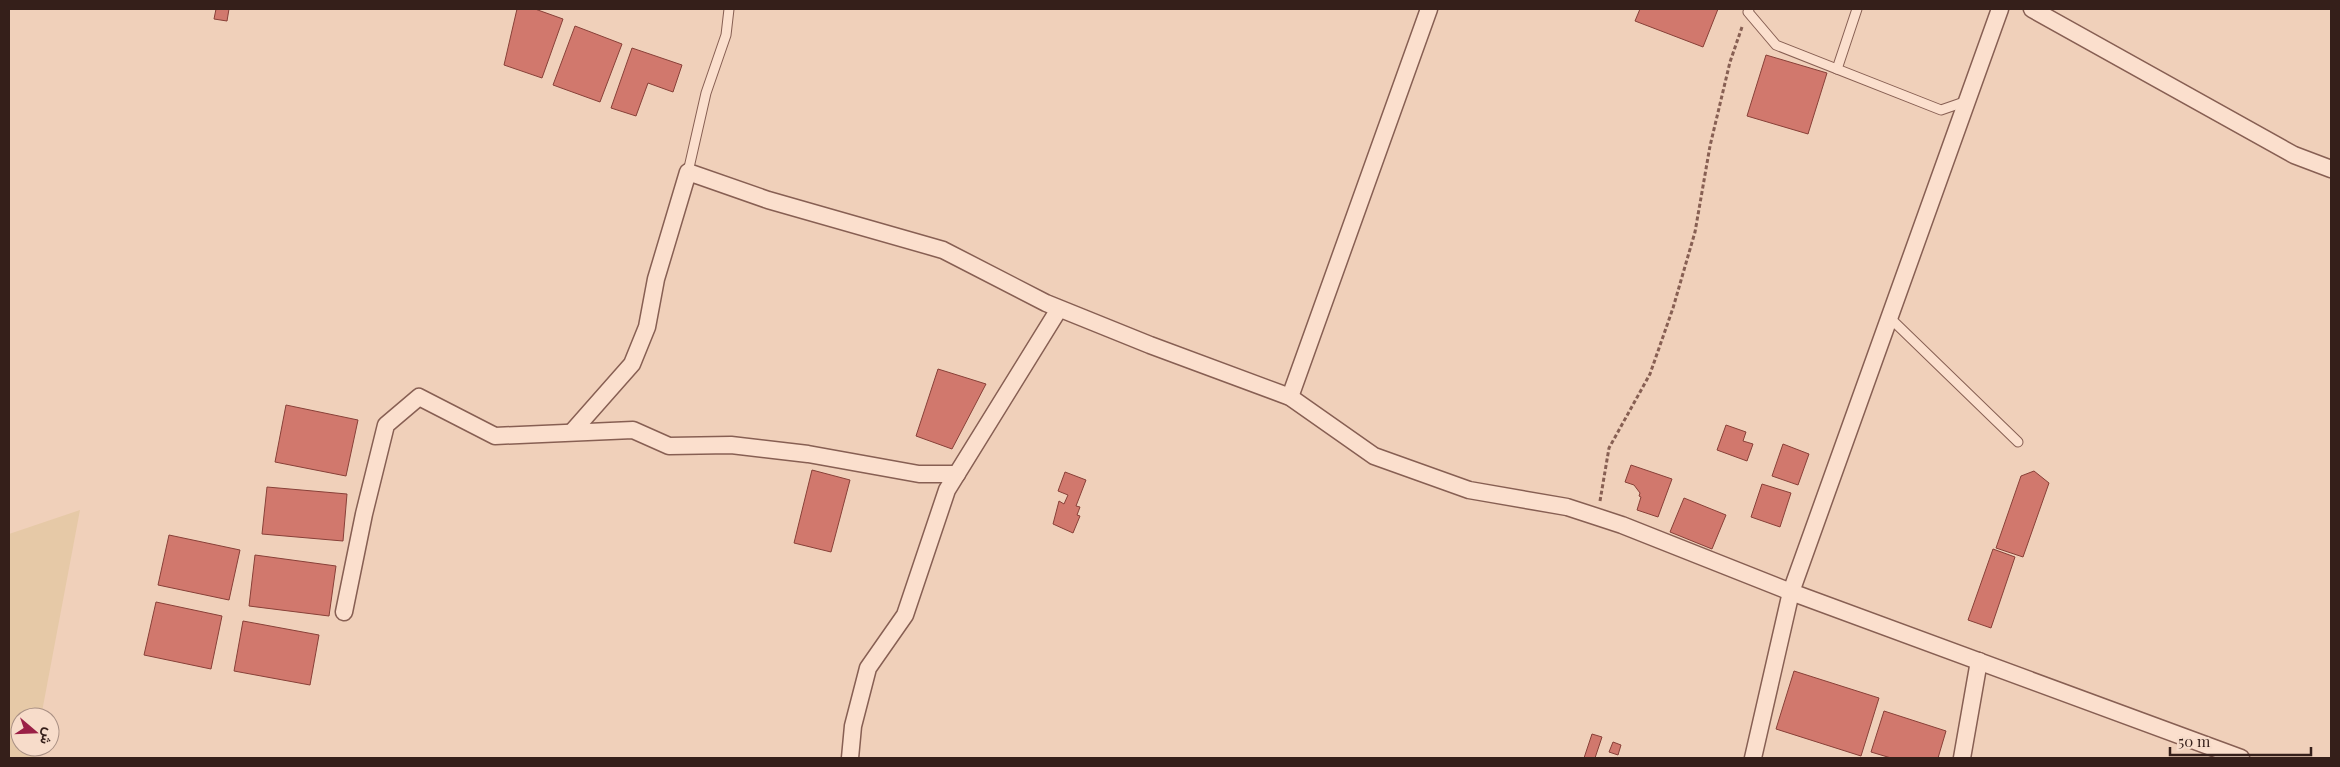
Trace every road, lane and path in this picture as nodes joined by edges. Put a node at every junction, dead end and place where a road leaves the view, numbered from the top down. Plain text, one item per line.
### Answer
1 (729, 9) edge
2 (1429, 9) edge
3 (1857, 9) edge
4 (2000, 9) edge
5 (2032, 9) edge
6 (1748, 11) edge
7 (1837, 70) junction
8 (1967, 101) junction
9 (2331, 169) edge
10 (688, 172) junction
11 (1059, 309) junction
12 (1889, 318) junction
13 (1290, 397) junction
14 (572, 432) junction
15 (2018, 442) dead end
16 (957, 474) junction
17 (1597, 516) junction
18 (1791, 592) junction
19 (344, 612) dead end
20 (1979, 661) junction
21 (850, 758) edge
22 (1754, 758) edge
23 (1962, 758) edge
24 (2241, 758) edge

1 - 10 lane
2 - 13 street
3 - 7 lane
4 - 8 street
5 - 9 street
6 - 7 lane
6 - 17 path
7 - 8 lane
8 - 12 street
10 - 11 street
10 - 14 street
11 - 13 street
11 - 16 street
12 - 15 lane
12 - 18 street
13 - 17 street
14 - 16 street
14 - 19 street
16 - 21 street
17 - 18 street
18 - 20 street
18 - 22 street
20 - 23 street
20 - 24 street

